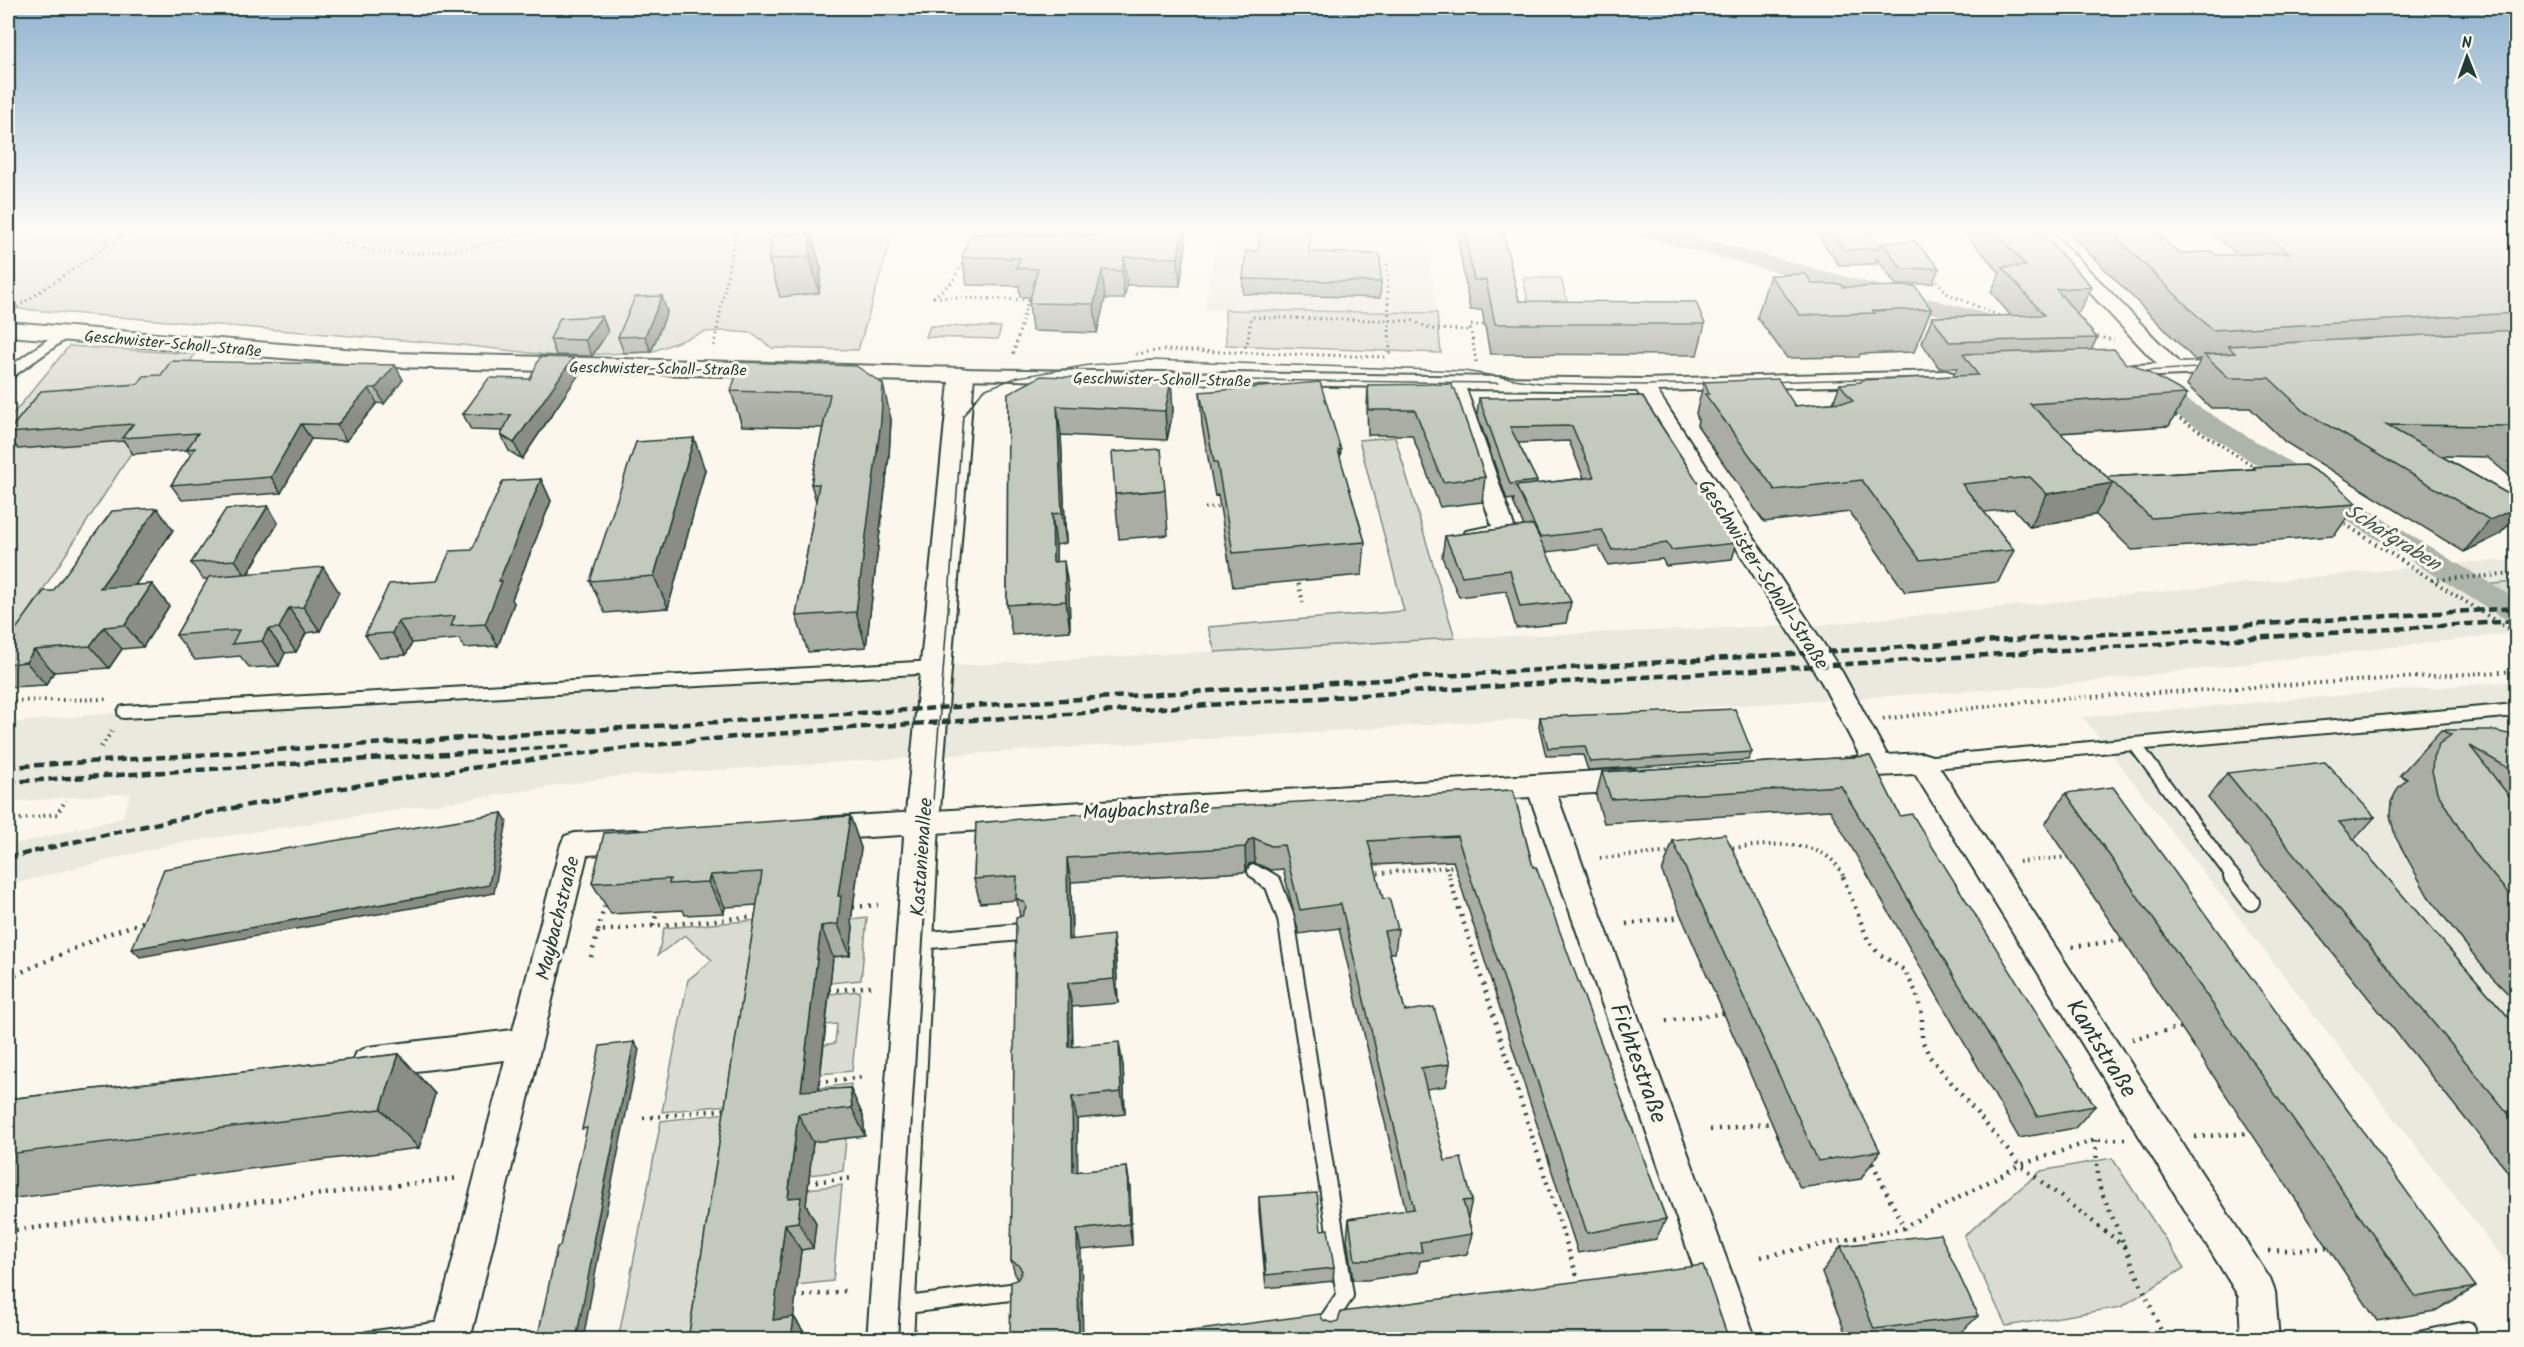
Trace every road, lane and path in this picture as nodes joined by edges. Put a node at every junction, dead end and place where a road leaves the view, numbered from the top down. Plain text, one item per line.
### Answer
1 (47, 292) edge
2 (724, 292) edge
3 (940, 292) edge
4 (1388, 292) edge
5 (1946, 292) edge
6 (2100, 292) edge
7 (12, 319) edge
8 (2006, 319) edge
9 (1389, 321) junction
10 (1492, 325) edge
11 (1471, 330) junction
12 (64, 334) junction
13 (2086, 335) edge
14 (2156, 349) junction
15 (1242, 352) dead end
16 (1390, 357) dead end
17 (2249, 365) edge
18 (709, 369) junction
19 (1477, 369) dead end
20 (2174, 370) junction
21 (2100, 373) edge
22 (8, 374) edge
23 (962, 375) junction
24 (1960, 376) edge
25 (1006, 377) junction
26 (1454, 382) junction
27 (1643, 385) junction
28 (2166, 410) edge
29 (2264, 473) edge
30 (1227, 506) edge
31 (1205, 508) dead end
32 (2333, 517) edge
33 (1458, 537) edge
34 (2517, 574) edge
35 (1296, 575) edge
36 (2431, 580) junction
37 (1304, 606) dead end
38 (2517, 634) edge
39 (935, 667) junction
40 (2517, 671) edge
41 (119, 698) dead end
42 (8, 701) edge
43 (2517, 710) edge
44 (124, 712) dead end
45 (1856, 722) junction
46 (2136, 746) junction
47 (1922, 763) junction
48 (1880, 766) junction
49 (1820, 769) edge
50 (1653, 779) edge
51 (1540, 786) junction
52 (66, 800) dead end
53 (8, 821) edge
54 (922, 823) junction
55 (796, 831) edge
56 (657, 839) edge
57 (622, 841) junction
58 (1676, 852) edge
59 (1600, 858) dead end
60 (1725, 859) edge
61 (1458, 866) edge
62 (1446, 867) junction
63 (1254, 871) dead end
64 (1365, 874) edge
65 (2251, 902) dead end
66 (878, 905) dead end
67 (852, 907) dead end
68 (762, 908) edge
69 (657, 912) dead end
70 (771, 915) edge
71 (760, 916) junction
72 (1682, 917) dead end
73 (150, 920) edge
74 (1626, 924) dead end
75 (653, 926) junction
76 (758, 928) edge
77 (598, 931) junction
78 (1021, 932) edge
79 (915, 941) junction
80 (591, 957) dead end
81 (8, 978) edge
82 (872, 986) dead end
83 (829, 991) dead end
84 (1724, 1013) dead end
85 (1666, 1021) dead end
86 (525, 1044) junction
87 (337, 1066) edge
88 (864, 1077) dead end
89 (819, 1082) dead end
90 (733, 1099) edge
91 (732, 1108) junction
92 (643, 1118) dead end
93 (730, 1119) edge
94 (1772, 1123) dead end
95 (1710, 1130) dead end
96 (2251, 1133) dead end
97 (2160, 1139) junction
98 (2095, 1140) junction
99 (1868, 1154) edge
100 (2020, 1165) junction
101 (493, 1174) junction
102 (855, 1178) dead end
103 (808, 1182) dead end
104 (1904, 1228) junction
105 (8, 1231) edge
106 (2328, 1248) dead end
107 (2128, 1250) junction
108 (2233, 1253) junction
109 (1761, 1257) dead end
110 (1591, 1285) edge
111 (1580, 1287) junction
112 (1569, 1288) edge
113 (845, 1291) dead end
114 (1018, 1291) edge
115 (795, 1297) dead end
116 (891, 1323) edge
117 (2467, 1330) dead end
118 (1329, 1332) edge
119 (453, 1334) edge
120 (368, 1340) edge
121 (1738, 1340) edge
122 (2165, 1340) edge
123 (2260, 1340) edge
124 (2419, 1340) edge

1 - 7 path
2 - 18 path
3 - 25 path
4 - 9 path
5 - 8 path
6 - 14 street
7 - 12 street, Geschwister-Scholl-Straße
9 - 11 path
9 - 15 path
9 - 16 path
10 - 11 path
11 - 19 path
12 - 18 street, Geschwister-Scholl-Straße
12 - 22 lane
13 - 14 path
14 - 20 street
17 - 20 street
18 - 23 street, Geschwister-Scholl-Straße
20 - 21 street
23 - 25 street, Geschwister-Scholl-Straße
23 - 39 street, Kastanienallee
24 - 27 street, Geschwister-Scholl-Straße
25 - 26 street, Geschwister-Scholl-Straße
26 - 27 street, Geschwister-Scholl-Straße
26 - 33 street
27 - 45 street, Geschwister-Scholl-Straße
28 - 29 path
30 - 31 path
32 - 36 path
34 - 36 path
35 - 37 path
36 - 38 path
39 - 44 lane
39 - 54 street, Kastanienallee
40 - 45 path
41 - 42 path
43 - 46 lane
45 - 48 street, Geschwister-Scholl-Straße
46 - 47 lane
46 - 65 lane
47 - 48 street
47 - 97 street, Kantstraße
48 - 49 street
50 - 51 street, Maybachstraße
51 - 54 street, Maybachstraße
51 - 121 street, Fichtestraße
52 - 53 path
54 - 55 street, Maybachstraße
54 - 79 street, Kastanienallee
56 - 57 street, Maybachstraße
57 - 77 path
57 - 86 street, Maybachstraße
58 - 59 path
60 - 100 path
61 - 62 path
62 - 64 path
62 - 111 path
63 - 118 lane
66 - 67 path
68 - 71 path
69 - 75 path
70 - 71 path
71 - 75 path
71 - 76 path
72 - 74 path
73 - 81 path
75 - 77 path
77 - 80 path
78 - 79 lane
79 - 116 street, Kastanienallee
82 - 83 path
84 - 85 path
86 - 87 street
86 - 101 street, Maybachstraße
88 - 89 path
90 - 91 path
91 - 92 path
91 - 93 path
94 - 95 path
96 - 97 path
97 - 98 path
97 - 108 street, Kantstraße
98 - 100 path
98 - 107 path
99 - 104 path
100 - 104 path
100 - 107 path
101 - 105 path
101 - 119 street, Maybachstraße
102 - 103 path
104 - 109 path
106 - 108 path
107 - 122 path
108 - 123 street, Kantstraße
110 - 111 path
111 - 112 path
113 - 115 path
114 - 116 lane
117 - 124 lane
119 - 120 lane

